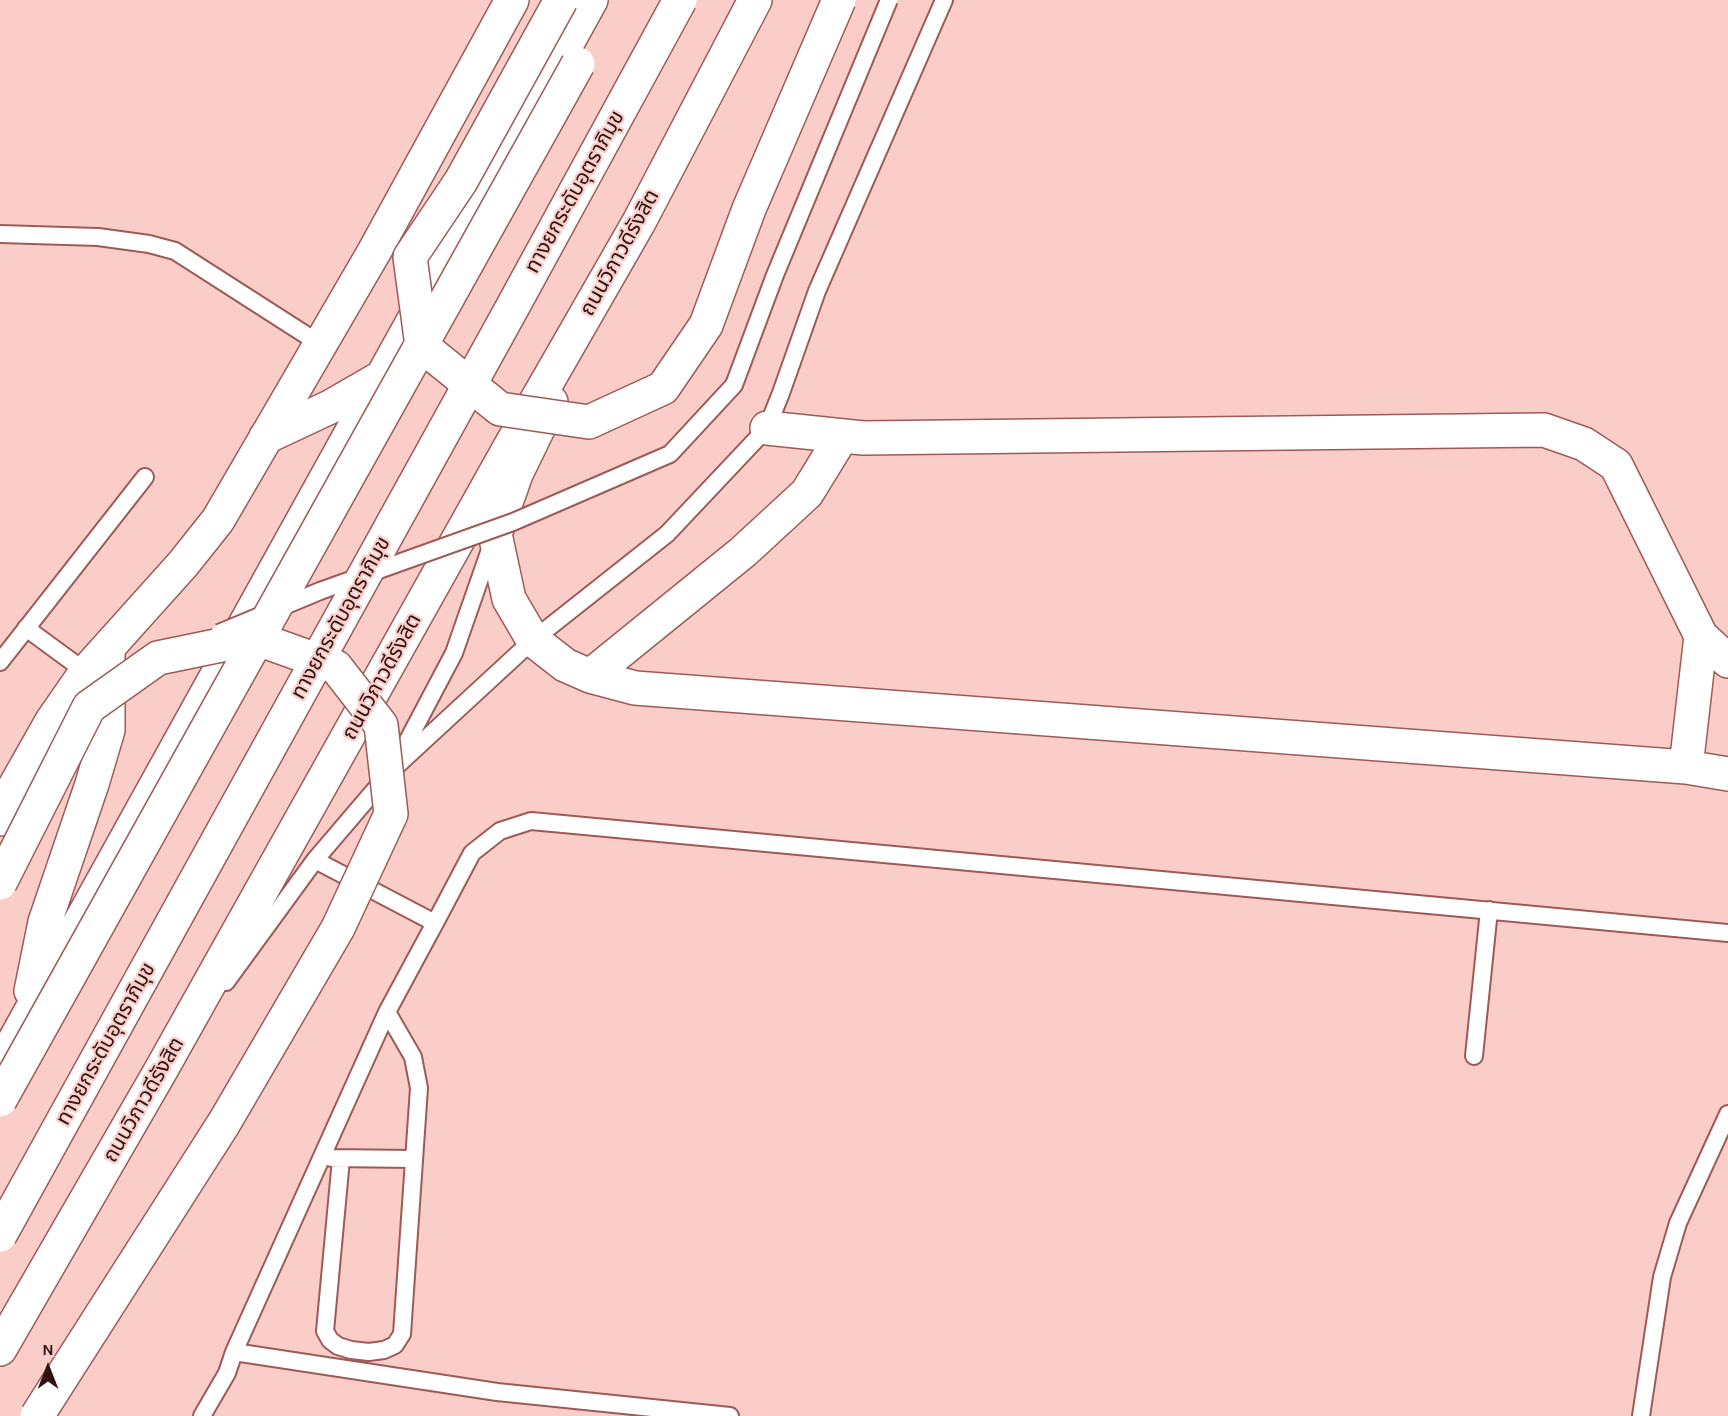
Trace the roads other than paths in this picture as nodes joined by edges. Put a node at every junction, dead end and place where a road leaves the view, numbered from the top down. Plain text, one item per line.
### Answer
1 (512, 0) edge
2 (561, 0) edge
3 (591, 0) edge
4 (614, 0) edge
5 (680, 0) edge
6 (755, 0) edge
7 (840, 0) edge
8 (889, 0) edge
9 (944, 0) edge
10 (639, 222) junction
11 (0, 234) edge
12 (320, 344) junction
13 (382, 377) junction
14 (767, 428) junction
15 (842, 436) junction
16 (266, 437) junction
17 (145, 477) dead end
18 (495, 534) junction
19 (26, 628) junction
20 (1701, 636) junction
21 (533, 639) junction
22 (108, 648) junction
23 (158, 658) junction
24 (1728, 661) edge
25 (0, 662) edge
26 (86, 672) junction
27 (590, 676) junction
28 (1686, 767) junction
29 (392, 771) junction
30 (1728, 774) edge
31 (7, 791) edge
32 (0, 819) edge
33 (315, 860) junction
34 (0, 883) edge
35 (1489, 910) junction
36 (435, 923) junction
37 (1728, 933) edge
38 (387, 1012) junction
39 (24, 1022) junction
40 (1474, 1056) dead end
41 (0, 1067) edge
42 (161, 1070) junction
43 (0, 1100) edge
44 (1728, 1114) edge
45 (321, 1157) junction
46 (340, 1159) junction
47 (414, 1159) junction
48 (0, 1235) edge
49 (0, 1349) edge
50 (234, 1352) junction
51 (37, 1416) edge
52 (202, 1416) edge
53 (730, 1416) edge
54 (1642, 1416) edge

1 - 12 main road
2 - 7 main road, bridge
3 - 13 main road
4 - 43 main road, bridge
5 - 48 main road, ทางยกระดับอุตราภิมุข, bridge
6 - 10 main road, ถนนวิภาวดีรังสิต
8 - 23 lane, bridge
9 - 14 lane
10 - 18 main road
10 - 42 main road, ถนนวิภาวดีรังสิต
11 - 12 lane
12 - 16 main road
13 - 16 main road
13 - 39 main road
14 - 15 main road
14 - 21 lane
15 - 20 main road
15 - 27 main road
16 - 22 main road
17 - 19 lane
18 - 21 main road
18 - 29 lane
19 - 25 lane
19 - 26 lane
20 - 24 main road
20 - 28 main road
21 - 27 main road
21 - 29 lane
22 - 26 main road
22 - 39 main road
23 - 34 main road, bridge
23 - 51 main road, bridge
26 - 31 main road
27 - 28 main road
28 - 30 main road
29 - 33 lane
31 - 32 main road
33 - 36 lane
33 - 42 lane
35 - 36 lane
35 - 37 lane
35 - 40 lane
36 - 38 lane
38 - 45 lane
38 - 47 lane
39 - 41 main road
42 - 49 main road, ถนนวิภาวดีรังสิต
44 - 54 lane
45 - 46 lane
45 - 50 lane
46 - 47 lane
46 - 47 lane
50 - 52 lane
50 - 53 lane

